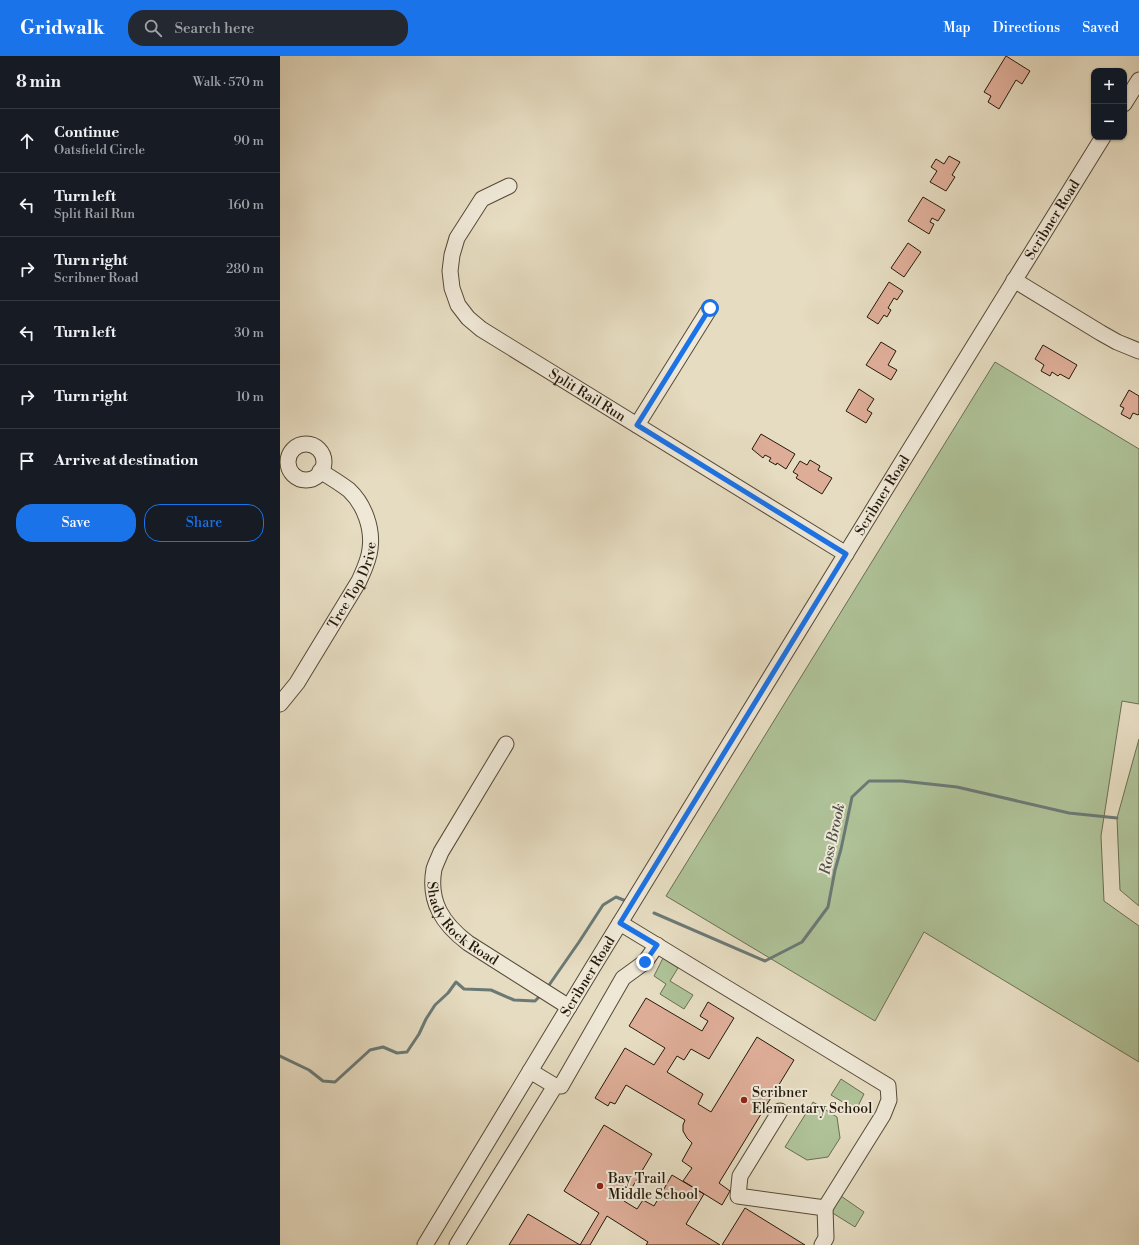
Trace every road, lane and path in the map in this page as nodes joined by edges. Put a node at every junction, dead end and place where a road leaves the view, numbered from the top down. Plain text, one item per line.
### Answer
1 (1139, 80) edge
2 (1127, 99) edge
3 (1101, 140) edge
4 (509, 186) dead end
5 (1014, 280) junction
6 (710, 308) dead end
7 (1139, 351) edge
8 (637, 425) junction
9 (320, 471) dead end
10 (846, 554) junction
11 (280, 704) edge
12 (506, 744) dead end
13 (620, 923) junction
14 (657, 945) junction
15 (569, 1007) junction
16 (530, 1071) junction
17 (558, 1086) junction
18 (780, 1111) dead end
19 (826, 1208) junction
20 (425, 1245) edge
21 (457, 1245) edge
22 (822, 1245) edge

1 - 2 street
3 - 5 street, Scribner Road
4 - 8 street, Split Rail Run
5 - 7 street
5 - 10 street, Scribner Road
6 - 8 street
8 - 10 street, Split Rail Run
9 - 11 street, Tree Top Drive
10 - 13 street, Scribner Road
12 - 15 street, Shady Rock Road
13 - 14 street
13 - 15 street, Scribner Road
14 - 17 street
14 - 19 street
15 - 16 street, Scribner Road
16 - 17 street
16 - 20 street, Scribner Road
17 - 21 street
18 - 19 street
19 - 22 street

